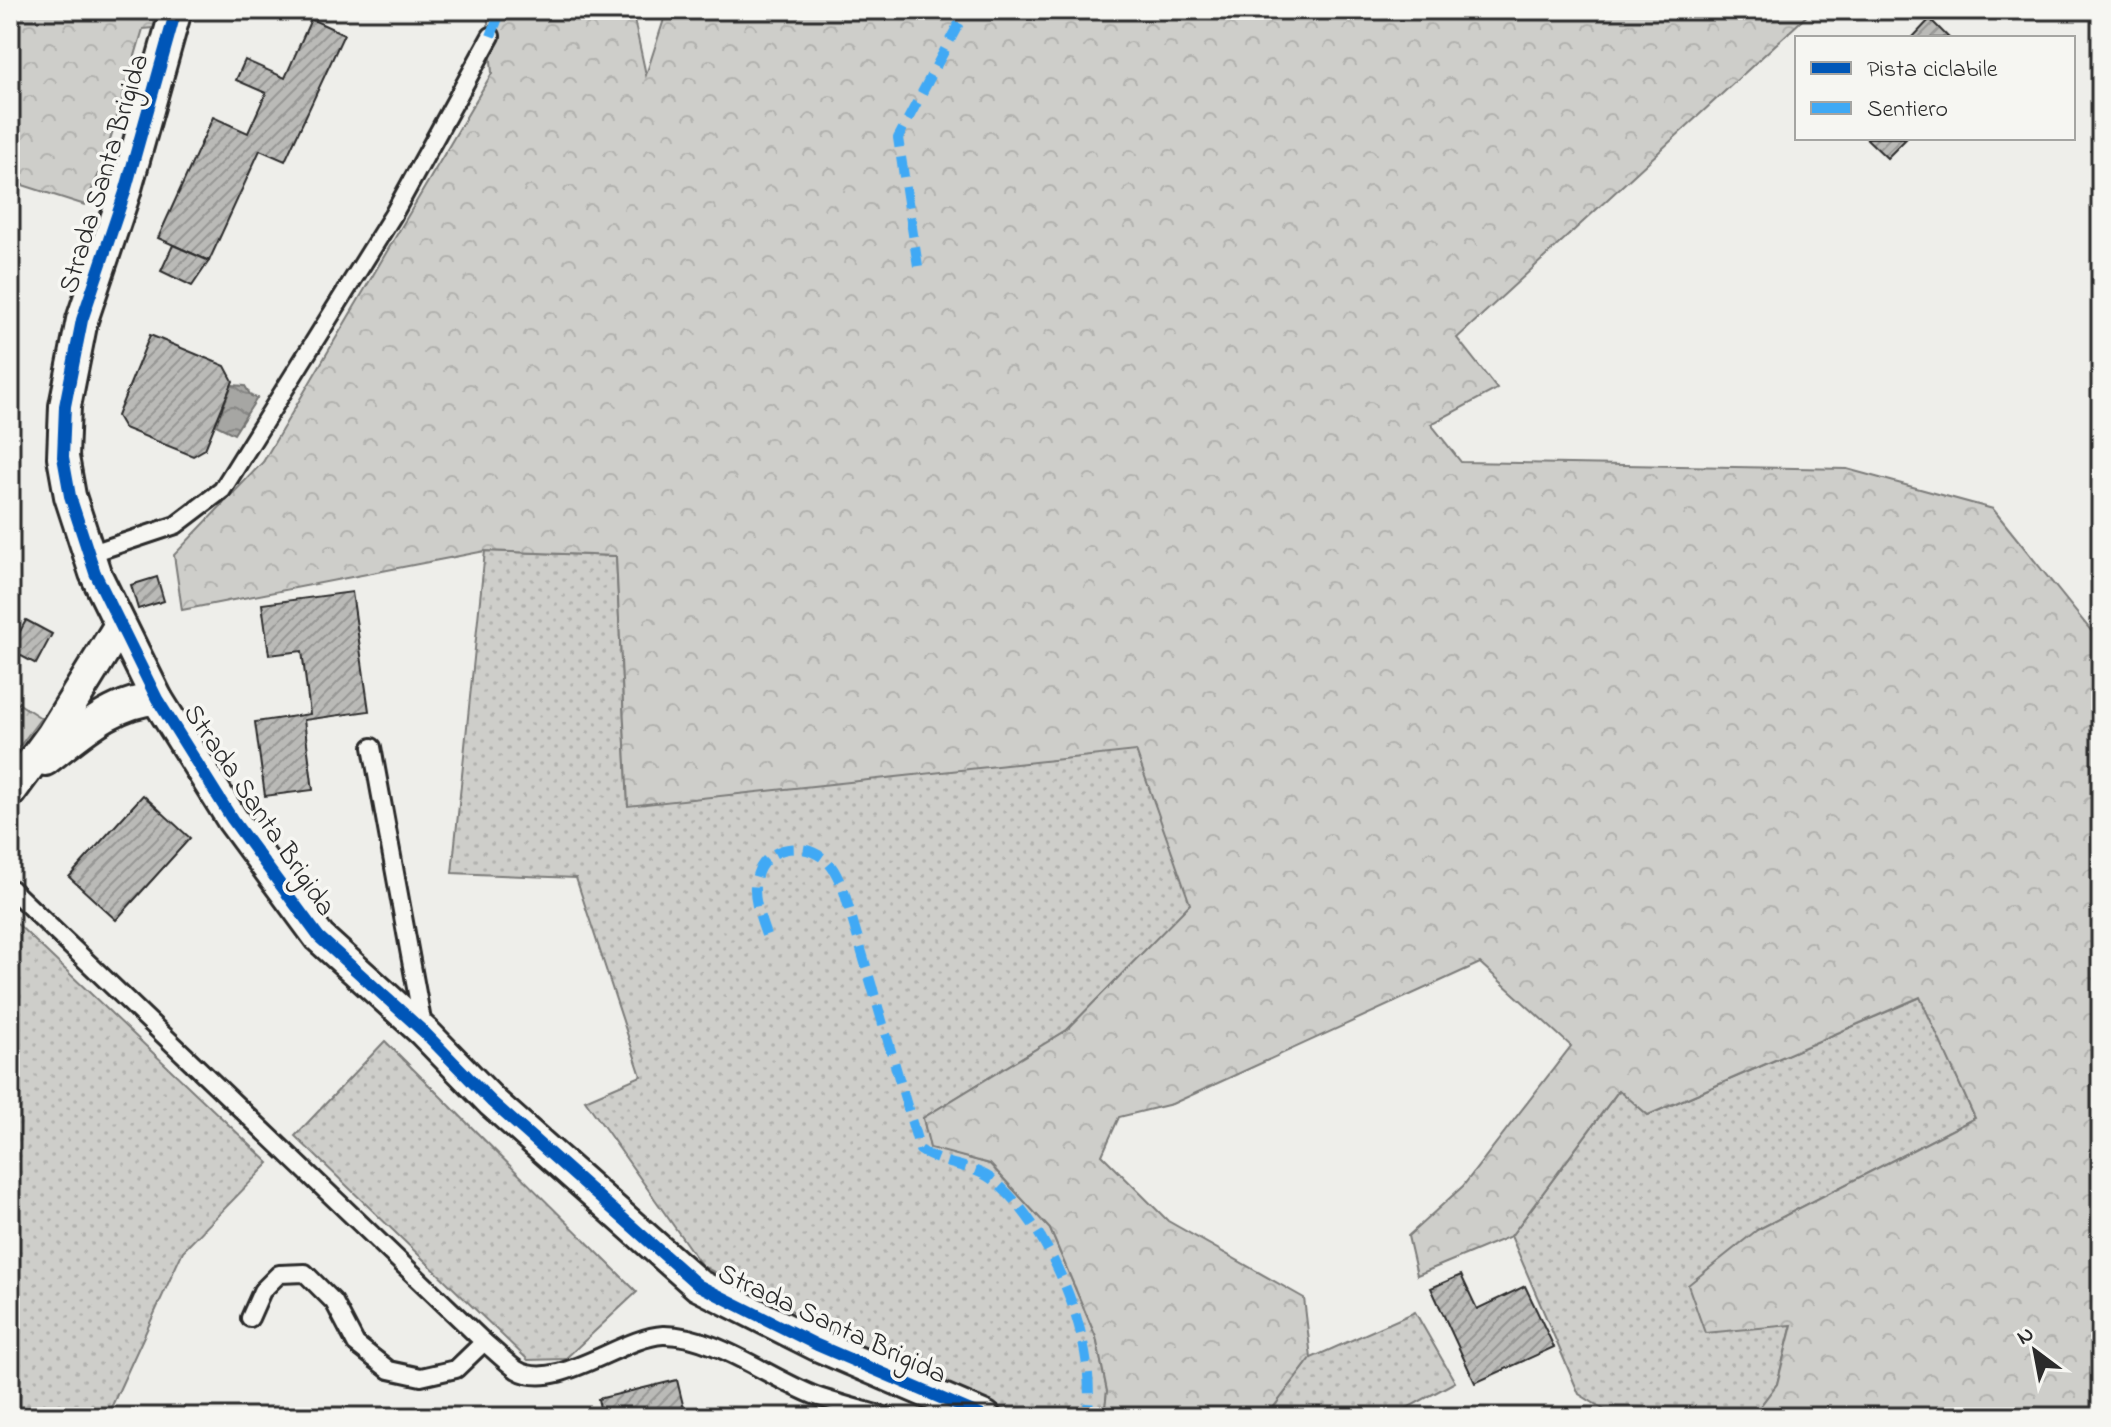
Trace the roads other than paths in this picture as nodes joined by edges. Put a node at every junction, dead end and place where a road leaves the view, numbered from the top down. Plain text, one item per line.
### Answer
1 (176, 10) edge
2 (491, 36) dead end
3 (89, 554) junction
4 (120, 625) junction
5 (157, 699) junction
6 (372, 747) dead end
7 (14, 787) edge
8 (10, 888) edge
9 (424, 1032) junction
10 (250, 1318) dead end
11 (484, 1342) junction
12 (887, 1417) edge
13 (985, 1417) edge

1 - 3 street, Strada Santa Brigida
2 - 3 lane
3 - 4 street, Strada Santa Brigida
4 - 5 street, Strada Santa Brigida
4 - 7 street, Strada Santa Brigida
5 - 7 street, Strada Santa Brigida
5 - 9 street, Strada Santa Brigida
6 - 9 lane
8 - 11 lane
9 - 13 street, Strada Santa Brigida
10 - 11 lane
11 - 12 lane

